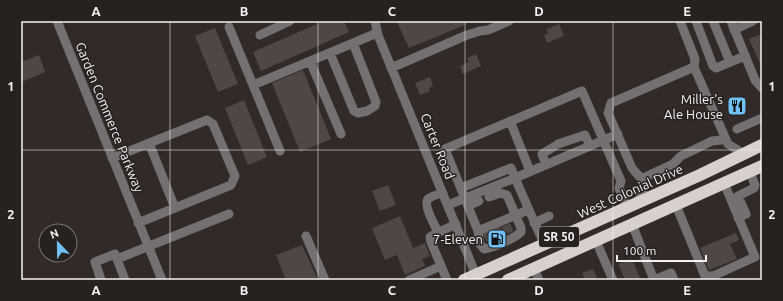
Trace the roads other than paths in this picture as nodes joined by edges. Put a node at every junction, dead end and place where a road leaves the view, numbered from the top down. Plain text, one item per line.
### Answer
1 (57, 21) edge
2 (290, 21) edge
3 (375, 21) edge
4 (509, 21) edge
5 (680, 21) edge
6 (696, 21) edge
7 (713, 21) edge
8 (730, 21) edge
9 (753, 21) edge
10 (229, 27) dead end
11 (734, 30) junction
12 (377, 33) junction
13 (260, 34) dead end
14 (353, 43) junction
15 (330, 53) junction
16 (745, 56) junction
17 (310, 61) junction
18 (730, 62) junction
19 (694, 67) junction
20 (392, 68) junction
21 (254, 85) junction
22 (762, 88) edge
23 (762, 118) edge
24 (510, 121) junction
25 (737, 129) dead end
26 (341, 134) dead end
27 (618, 134) junction
28 (603, 140) junction
29 (727, 142) junction
30 (149, 143) junction
31 (762, 145) edge
32 (590, 146) junction
33 (280, 152) dead end
34 (744, 154) junction
35 (112, 158) junction
36 (723, 164) junction
37 (546, 165) junction
38 (758, 168) edge
39 (530, 171) junction
40 (515, 178) junction
41 (644, 182) junction
42 (724, 183) junction
43 (461, 188) junction
44 (661, 192) junction
45 (443, 193) junction
46 (489, 197) dead end
47 (478, 201) dead end
48 (640, 201) junction
49 (467, 202) junction
50 (676, 204) junction
51 (448, 205) junction
52 (627, 207) junction
53 (175, 208) junction
54 (528, 210) junction
55 (230, 214) dead end
56 (516, 215) junction
57 (550, 216) dead end
58 (738, 218) junction
59 (138, 223) junction
60 (534, 223) junction
61 (456, 224) junction
62 (632, 224) junction
63 (507, 229) junction
64 (438, 232) junction
65 (498, 233) junction
66 (306, 236) dead end
67 (487, 236) junction
68 (596, 241) junction
69 (544, 244) junction
70 (148, 246) junction
71 (117, 259) junction
72 (441, 266) junction
73 (536, 274) edge
74 (477, 277) edge
75 (102, 280) edge
76 (124, 280) edge
77 (162, 280) edge
78 (325, 280) edge
79 (409, 280) edge
80 (447, 280) edge
81 (464, 280) edge
82 (508, 280) edge
83 (614, 280) edge
84 (654, 280) edge
85 (674, 280) edge

1 - 35 street, Garden Commerce Parkway
2 - 13 street
3 - 12 street, Carter Road
4 - 20 street
5 - 19 street
6 - 18 street
7 - 18 street
8 - 11 street
9 - 11 street
10 - 21 street
11 - 16 street
12 - 14 street
12 - 20 street, Carter Road
14 - 15 street
14 - 15 street
15 - 17 street
16 - 18 street
16 - 22 street
17 - 21 street
17 - 26 street
19 - 27 street
19 - 29 street
20 - 45 street, Carter Road
21 - 33 street
23 - 25 street
24 - 28 street
24 - 39 street
24 - 43 street
27 - 28 street
27 - 41 street
28 - 32 street
28 - 52 street
29 - 34 street
29 - 36 street
29 - 41 street
30 - 35 street
30 - 53 street
30 - 53 street
31 - 34 highway, West Colonial Drive / SR 50
32 - 37 street
32 - 37 street
34 - 36 highway, West Colonial Drive / SR 50
35 - 59 street, Garden Commerce Parkway
36 - 44 highway, West Colonial Drive / SR 50
37 - 39 street
38 - 42 highway, SR 50
38 - 58 street
39 - 40 street
40 - 43 street
40 - 49 street
40 - 54 street
41 - 44 street
41 - 48 street
42 - 50 highway, SR 50
42 - 58 street
43 - 49 street
44 - 48 highway, West Colonial Drive / SR 50
45 - 51 street, Carter Road
45 - 64 street
46 - 56 street
47 - 49 street
48 - 52 highway, West Colonial Drive / SR 50
48 - 62 highway
49 - 51 street
49 - 67 street
50 - 58 street
50 - 62 highway, SR 50
51 - 61 street, Carter Road
52 - 68 highway
52 - 69 highway, West Colonial Drive / SR 50
53 - 59 street
54 - 56 street
54 - 60 street
55 - 70 street
56 - 63 street
56 - 63 street
57 - 60 street
59 - 70 street, Garden Commerce Parkway
60 - 69 street
61 - 64 street
61 - 74 street, Carter Road
62 - 68 highway, SR 50
62 - 84 street
63 - 65 street
63 - 65 street
64 - 72 street
65 - 67 street
65 - 67 street
66 - 78 street
68 - 73 highway, SR 50
68 - 83 street
69 - 74 highway, West Colonial Drive / SR 50
70 - 71 street
70 - 77 street, Garden Commerce Parkway
71 - 75 street
71 - 76 street
72 - 79 street
72 - 80 street
73 - 82 highway, SR 50
74 - 81 highway, West Colonial Drive / SR 50
84 - 85 street

